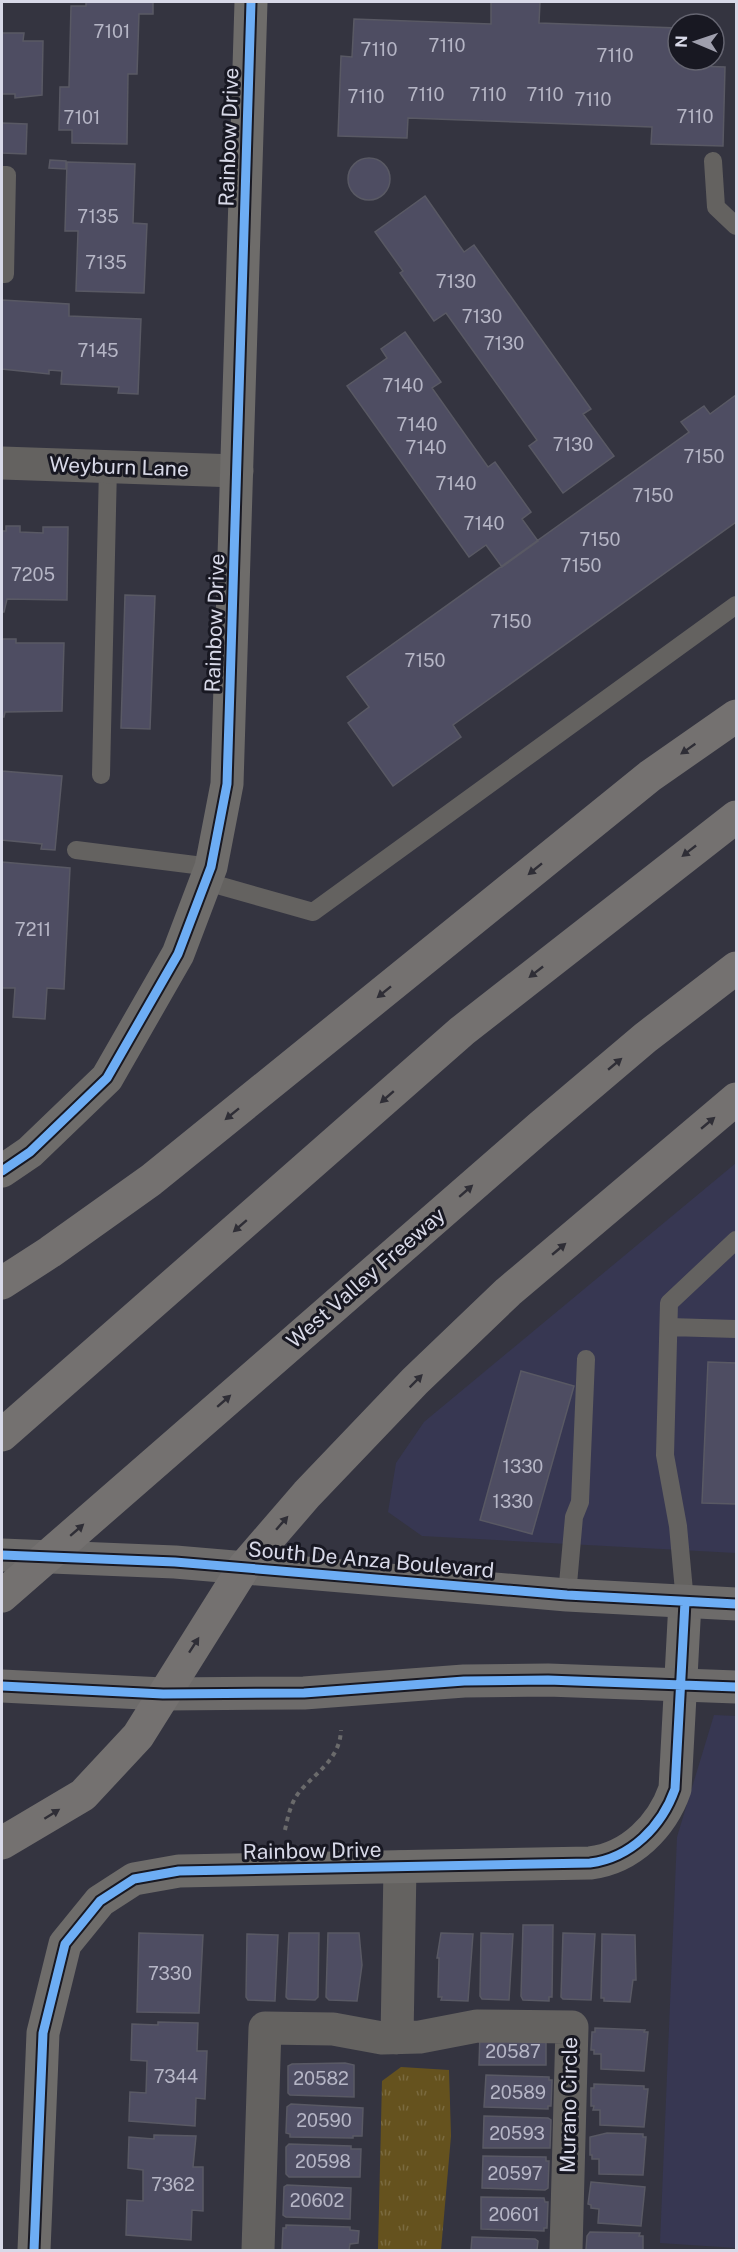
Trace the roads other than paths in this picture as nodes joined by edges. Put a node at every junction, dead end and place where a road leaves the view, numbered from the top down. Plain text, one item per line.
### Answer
1 (251, 2) edge
2 (713, 161) dead end
3 (2, 175) edge
4 (736, 226) edge
5 (2, 274) edge
6 (2, 463) edge
7 (108, 467) junction
8 (237, 471) junction
9 (736, 605) edge
10 (736, 716) edge
11 (101, 775) dead end
12 (736, 816) edge
13 (76, 850) dead end
14 (209, 875) junction
15 (736, 968) edge
16 (736, 1100) edge
17 (2, 1171) edge
18 (736, 1240) edge
19 (2, 1283) edge
20 (669, 1327) junction
21 (736, 1329) edge
22 (586, 1359) dead end
23 (2, 1435) edge
24 (2, 1555) edge
25 (244, 1567) junction
26 (567, 1595) junction
27 (2, 1596) edge
28 (685, 1602) junction
29 (736, 1604) edge
30 (682, 1684) junction
31 (2, 1686) edge
32 (736, 1686) edge
33 (163, 1694) junction
34 (2, 1844) edge
35 (400, 1868) junction
36 (397, 2038) junction
37 (34, 2250) edge
38 (258, 2250) edge
39 (566, 2250) edge

1 - 8 street, Rainbow Drive
2 - 4 lane
3 - 5 lane
6 - 7 street, Weyburn Lane
7 - 8 street, Weyburn Lane
7 - 11 lane
8 - 14 street, Rainbow Drive
9 - 14 lane
10 -> 19 highway
12 -> 23 highway
13 - 14 lane
14 - 17 street, Rainbow Drive
27 -> 15 highway, West Valley Freeway
25 -> 16 highway
18 - 20 lane
20 - 21 lane
20 - 28 lane
22 - 26 lane
24 - 25 main road, South De Anza Boulevard
25 - 26 main road, South De Anza Boulevard
33 -> 25 highway
26 - 28 main road, South De Anza Boulevard
28 - 29 main road, South De Anza Boulevard
28 - 30 street, Rainbow Drive
30 - 32 main road
30 - 33 main road
30 - 35 street, Rainbow Drive
31 - 33 main road
34 -> 33 highway
35 - 36 street
35 - 37 street, Rainbow Drive
36 - 38 street, Murano Circle
36 - 39 street, Murano Circle

